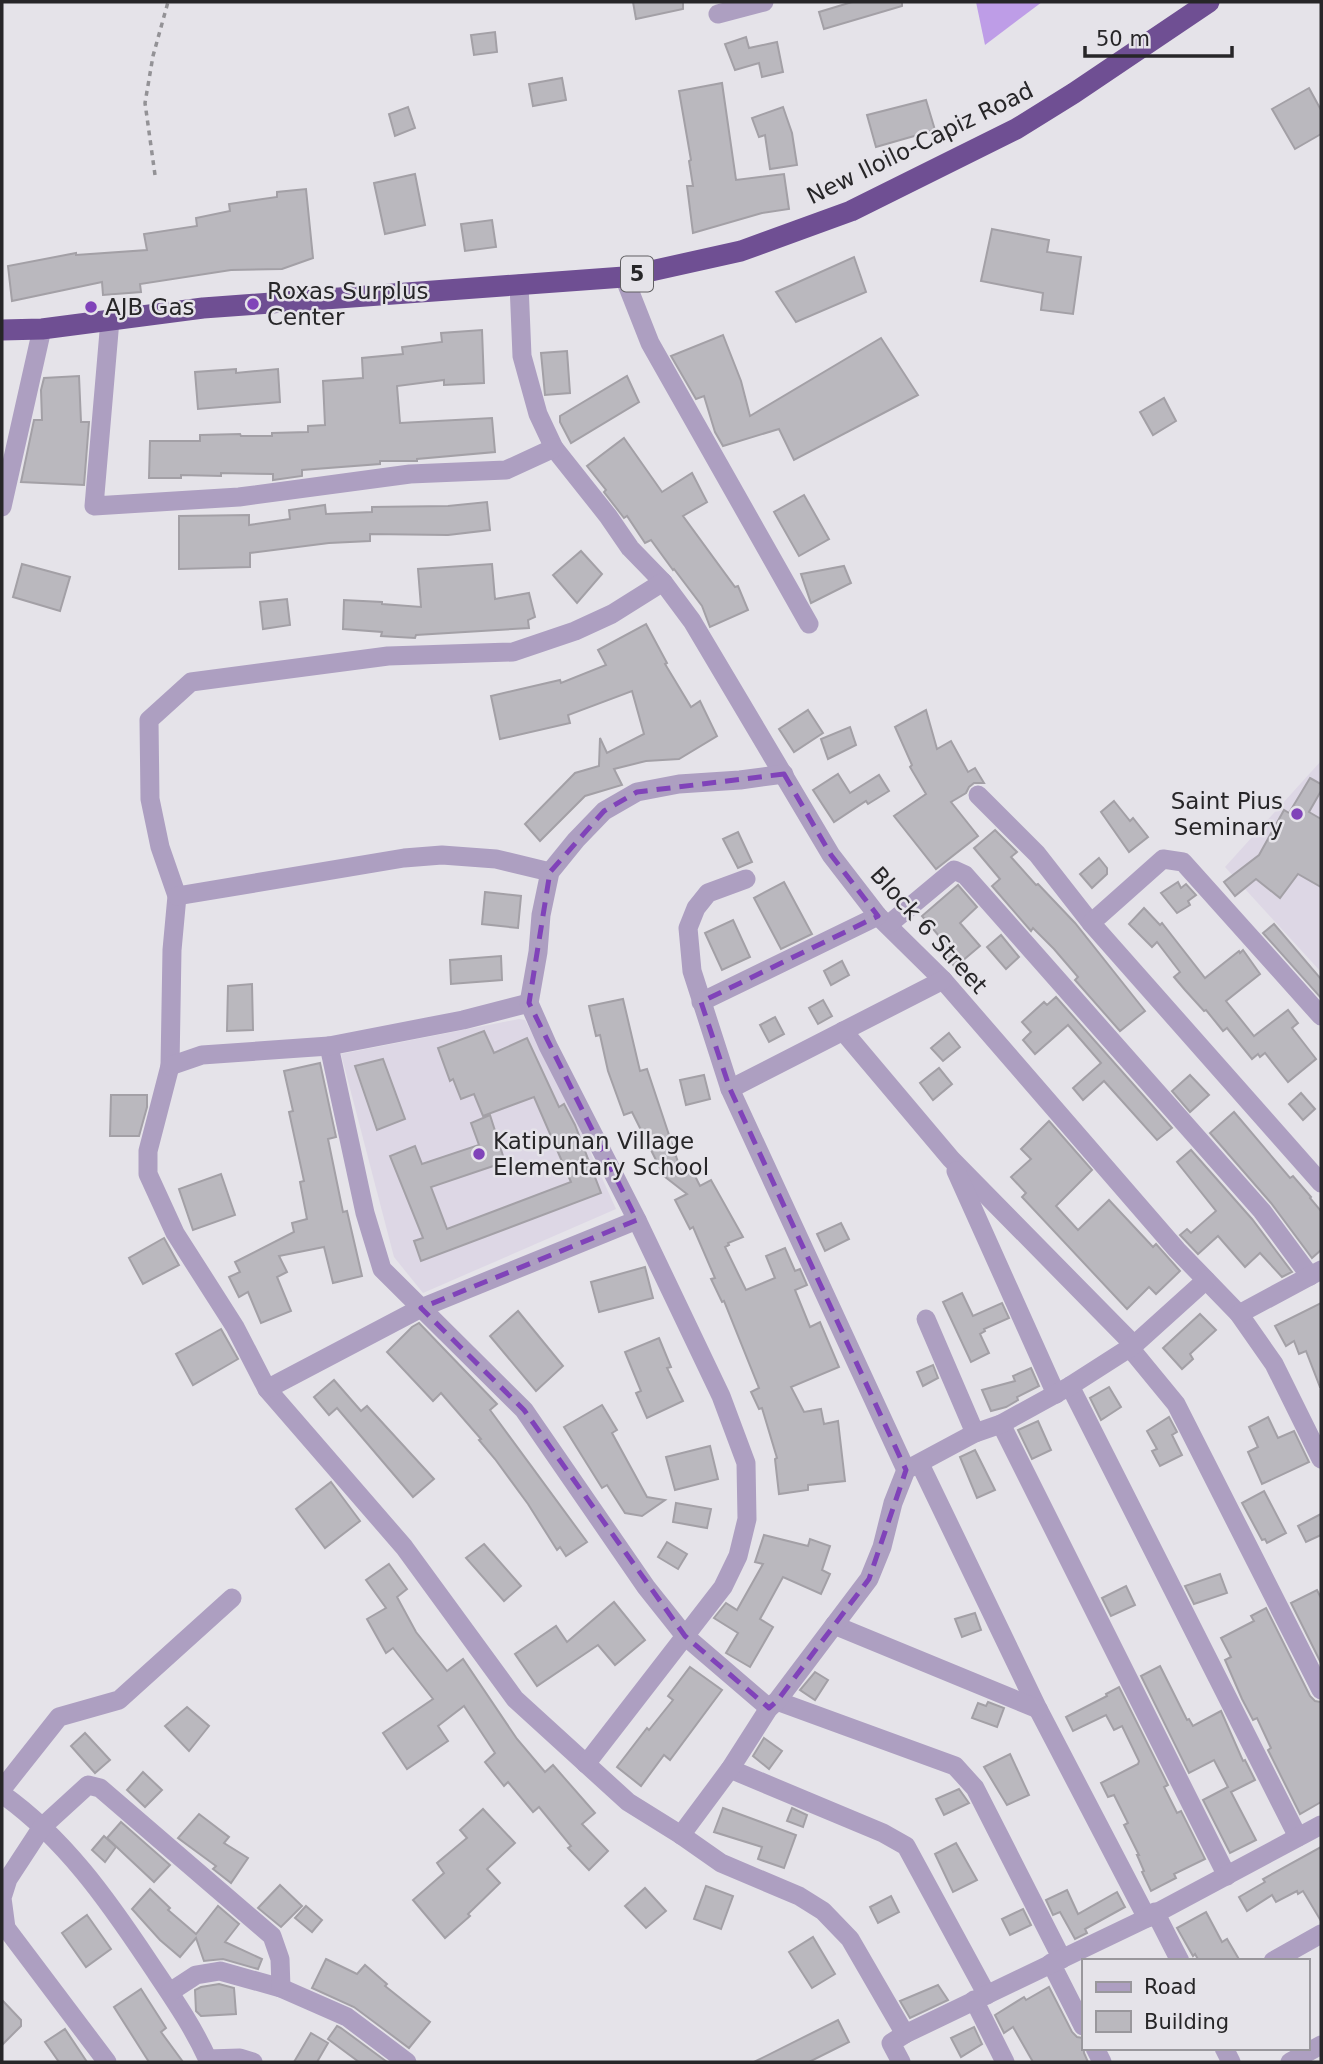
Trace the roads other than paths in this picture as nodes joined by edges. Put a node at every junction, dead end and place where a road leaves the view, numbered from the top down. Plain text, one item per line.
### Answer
1 (764, 2) edge
2 (1209, 2) edge
3 (718, 14) dead end
4 (624, 277) junction
5 (519, 284) junction
6 (110, 320) junction
7 (42, 329) junction
8 (2, 331) edge
9 (554, 448) junction
10 (2, 508) edge
11 (663, 582) junction
12 (809, 624) dead end
13 (784, 774) junction
14 (978, 795) dead end
15 (550, 872) junction
16 (746, 879) dead end
17 (177, 896) junction
18 (883, 921) junction
19 (1091, 923) junction
20 (943, 980) junction
21 (701, 1002) junction
22 (529, 1003) junction
23 (1321, 1016) edge
24 (843, 1031) junction
25 (329, 1046) junction
26 (170, 1066) junction
27 (730, 1089) junction
28 (951, 1159) junction
29 (1321, 1183) edge
30 (637, 1220) junction
31 (1316, 1273) edge
32 (1206, 1280) junction
33 (421, 1308) junction
34 (1239, 1314) junction
35 (926, 1319) dead end
36 (1132, 1347) junction
37 (267, 1389) junction
38 (1063, 1390) junction
39 (1001, 1424) junction
40 (975, 1433) junction
41 (1321, 1459) edge
42 (913, 1467) junction
43 (232, 1598) dead end
44 (834, 1626) junction
45 (685, 1636) junction
46 (1321, 1690) edge
47 (773, 1704) junction
48 (1038, 1709) junction
49 (586, 1764) junction
50 (730, 1769) junction
51 (2, 1791) edge
52 (1321, 1825) edge
53 (42, 1827) junction
54 (681, 1835) junction
55 (1298, 1837) junction
56 (1227, 1875) junction
57 (1151, 1915) junction
58 (4, 1929) edge
59 (1321, 1934) edge
60 (1179, 1959) edge
61 (1277, 1959) edge
62 (1056, 1961) junction
63 (281, 1988) junction
64 (170, 1992) junction
65 (981, 1997) junction
66 (1082, 2024) edge
67 (905, 2034) junction
68 (1321, 2045) edge
69 (209, 2061) edge
70 (107, 2062) edge
71 (253, 2062) edge
72 (407, 2062) edge
73 (901, 2062) edge
74 (1005, 2062) edge
75 (1290, 2062) edge

1 - 3 street
2 - 4 highway, New Iloilo-Capiz Road / 5
4 - 5 highway, New Iloilo-Capiz Road / 5
4 - 12 street
5 - 6 highway, New Iloilo-Capiz Road / 5
5 - 9 street, Block 6 Street
6 - 7 highway, New Iloilo-Capiz Road / 5
6 - 9 street
7 - 8 highway, New Iloilo-Capiz Road / 5
7 - 10 street
9 - 11 street, Block 6 Street
11 - 13 street, Block 6 Street
11 - 17 street
13 - 15 street
13 - 18 street, Block 6 Street
14 - 19 street
15 - 17 street
15 - 22 street
16 - 21 street
17 - 26 street
18 - 20 street, Block 6 Street
18 - 21 street
18 - 31 street
19 - 23 street
19 - 29 street
20 - 24 street
20 - 32 street, Block 6 Street
21 - 27 street
22 - 25 street
22 - 30 street
24 - 27 street
24 - 28 street
25 - 26 street
25 - 33 street
26 - 37 street
27 - 42 street
28 - 36 street
28 - 38 street
30 - 33 street
30 - 45 street
31 - 34 street
32 - 34 street, Block 6 Street
32 - 36 street
33 - 37 street
33 - 45 street
34 - 41 street, Block 6 Street
35 - 40 street
36 - 38 street
36 - 46 street
37 - 49 street
38 - 39 street
38 - 55 street
39 - 40 street
39 - 56 street
40 - 42 street
42 - 44 street
42 - 48 street
43 - 51 street
44 - 47 street
44 - 48 street
45 - 47 street
45 - 49 street
47 - 50 street
47 - 62 street
48 - 57 street
49 - 54 street
50 - 54 street
50 - 65 street
51 - 53 street
52 - 55 street
53 - 58 street
53 - 63 street
53 - 64 street
54 - 67 street
55 - 56 street
56 - 57 street
57 - 60 street
57 - 62 street
58 - 70 street
59 - 61 street
62 - 65 street
62 - 66 street
63 - 64 street
63 - 72 street
64 - 69 street
65 - 67 street
65 - 74 street
67 - 73 street
68 - 75 street
69 - 71 street

